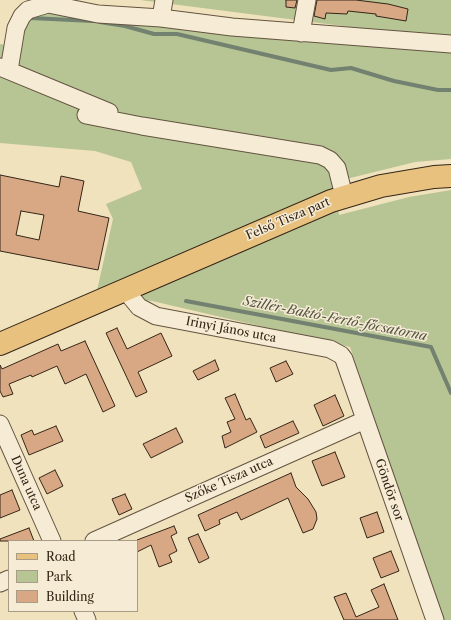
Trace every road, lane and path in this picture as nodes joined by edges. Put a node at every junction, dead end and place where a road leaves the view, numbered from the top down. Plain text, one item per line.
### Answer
1 (164, 0) edge
2 (307, 0) edge
3 (161, 18) junction
4 (301, 33) junction
5 (451, 44) edge
6 (4, 68) edge
7 (86, 115) dead end
8 (142, 126) junction
9 (451, 176) edge
10 (344, 196) junction
11 (128, 288) junction
12 (0, 344) edge
13 (344, 359) joint
14 (365, 420) junction
15 (0, 424) edge
16 (52, 540) edge
17 (96, 540) edge
18 (435, 620) edge

1 - 3 street
2 - 4 street
3 - 4 street
3 - 6 street
4 - 5 street
6 - 8 street
7 - 8 street
8 - 10 street
9 - 10 main road, Felső Tisza part
10 - 11 main road, Felső Tisza part
11 - 12 main road
11 - 13 street, Irinyi János utca
13 - 14 street, Göndör sor
14 - 17 street, Szőke Tisza utca
14 - 18 street, Göndör sor
15 - 16 street, Duna utca

